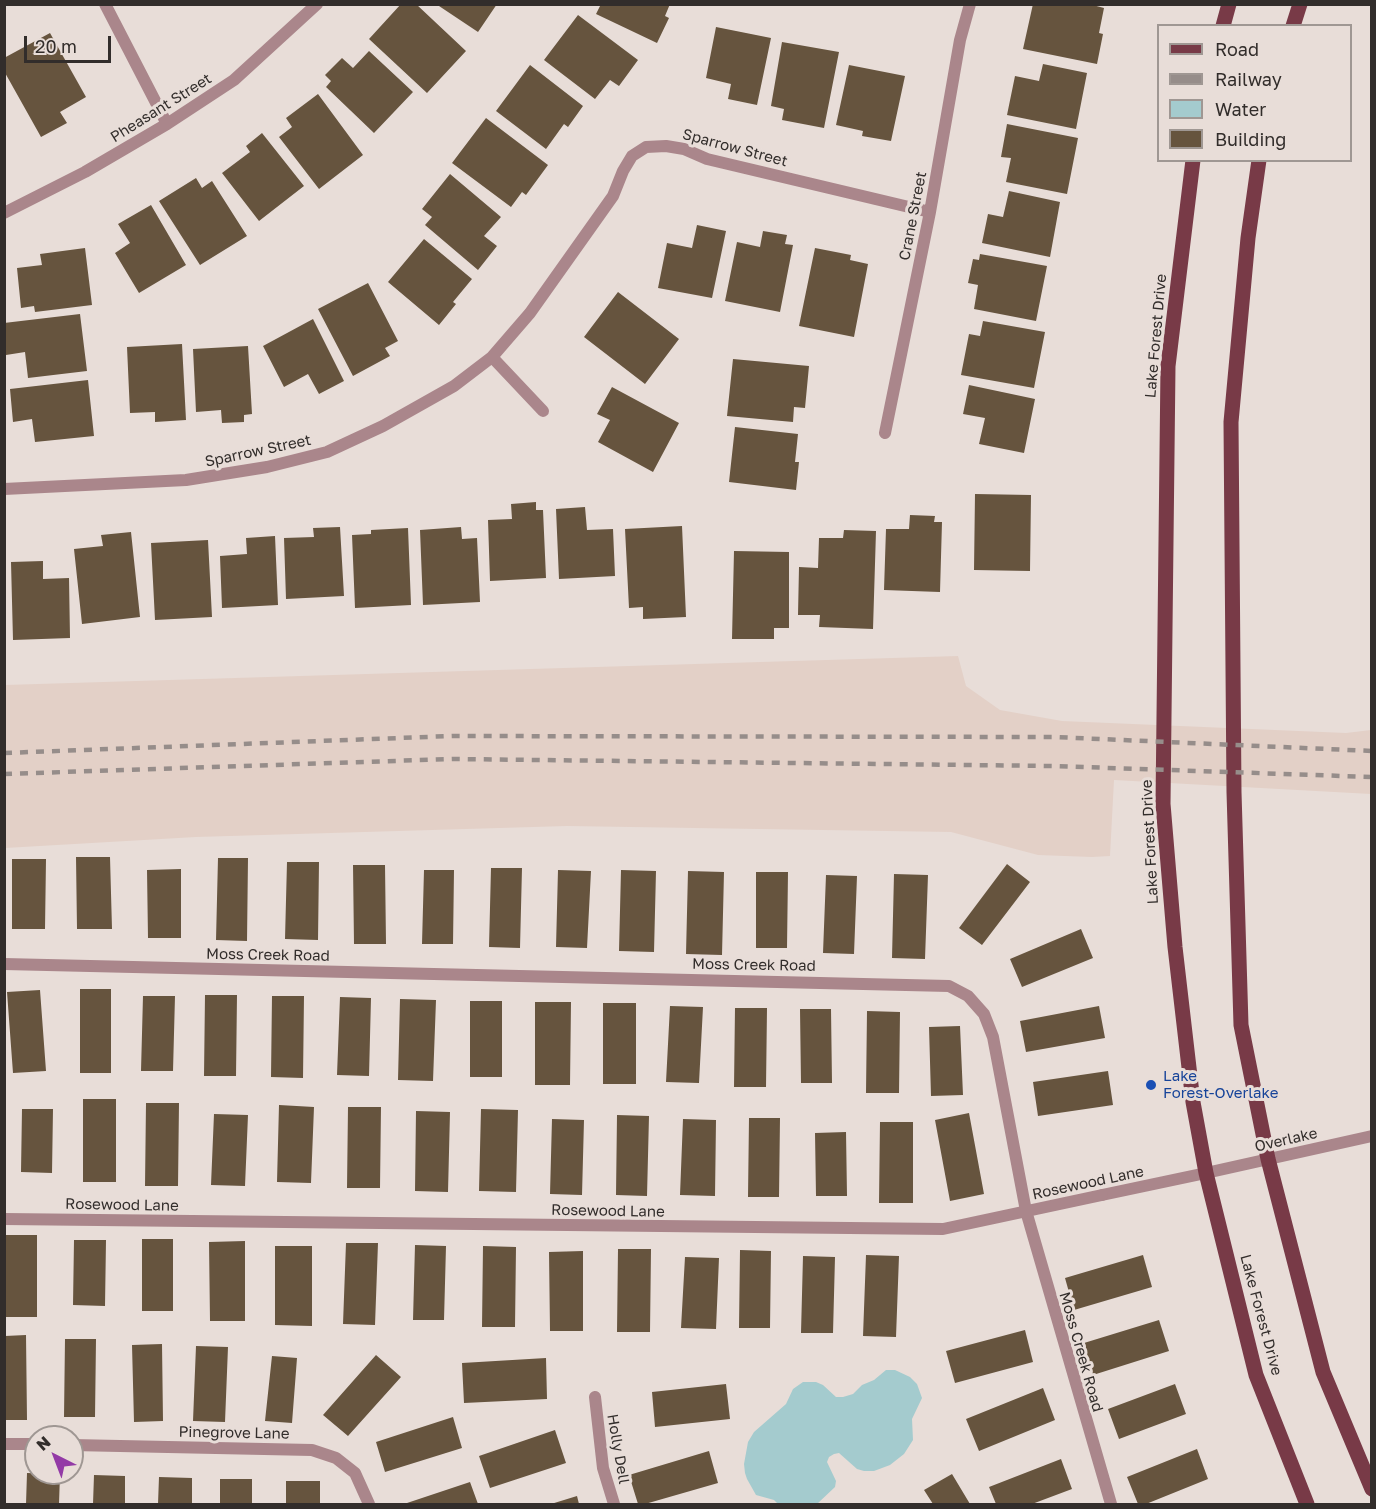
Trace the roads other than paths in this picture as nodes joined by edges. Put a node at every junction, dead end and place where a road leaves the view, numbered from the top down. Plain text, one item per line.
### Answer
1 (105, 4) edge
2 (316, 4) edge
3 (970, 4) edge
4 (1228, 4) edge
5 (1300, 4) edge
6 (1223, 24) edge
7 (1294, 24) edge
8 (167, 124) junction
9 (1192, 162) edge
10 (1260, 162) edge
11 (930, 212) junction
12 (4, 213) edge
13 (492, 357) junction
14 (543, 411) dead end
15 (885, 433) dead end
16 (4, 489) edge
17 (4, 964) edge
18 (1371, 1136) edge
19 (1268, 1159) junction
20 (1206, 1173) junction
21 (1026, 1211) junction
22 (4, 1218) edge
23 (595, 1397) dead end
24 (4, 1444) edge
25 (24, 1444) edge
26 (84, 1445) edge
27 (1371, 1489) edge
28 (1108, 1503) edge
29 (369, 1504) edge
30 (614, 1504) edge
31 (1308, 1504) edge

1 - 8 street
2 - 8 street, Pheasant Street
3 - 11 street, Crane Street
4 - 6 main road
5 - 7 main road
8 - 12 street, Pheasant Street
9 - 20 main road, Lake Forest Drive
10 - 19 main road
11 - 13 street, Sparrow Street
11 - 15 street, Crane Street
13 - 14 street
13 - 16 street, Sparrow Street
17 - 21 street, Moss Creek Road
18 - 19 street, Overlake
19 - 20 street, Overlake
19 - 27 main road
20 - 21 street, Rosewood Lane
20 - 31 main road, Lake Forest Drive
21 - 22 street, Rosewood Lane
21 - 28 street, Moss Creek Road
23 - 30 street, Holly Dell
24 - 25 street
26 - 29 street, Pinegrove Lane

